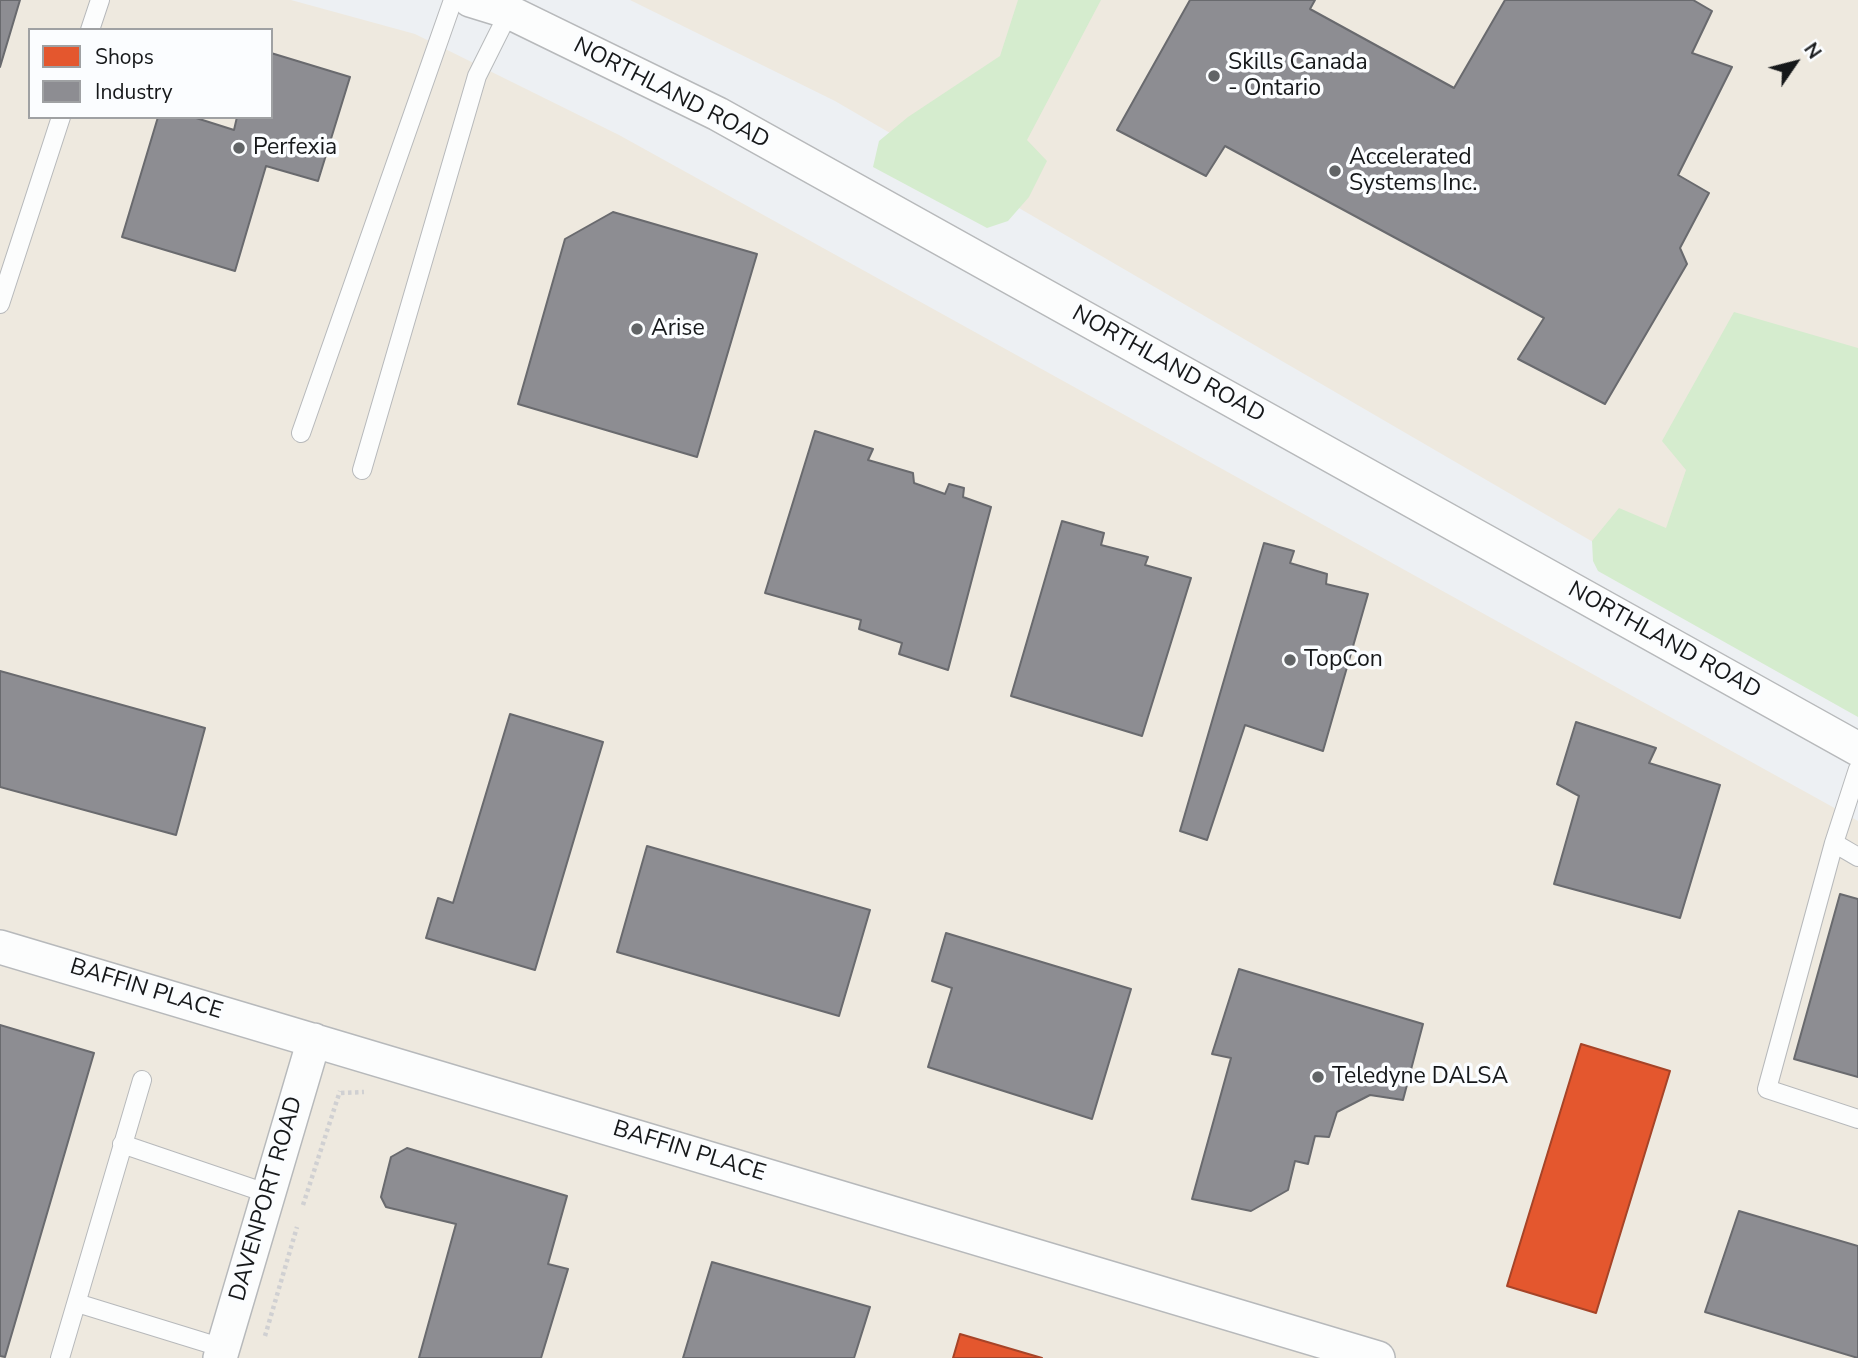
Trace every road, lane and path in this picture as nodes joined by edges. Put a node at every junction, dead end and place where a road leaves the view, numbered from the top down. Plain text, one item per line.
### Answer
1 (100, 0) edge
2 (453, 0) edge
3 (470, 0) edge
4 (509, 12) junction
5 (91, 28) edge
6 (60, 119) edge
7 (0, 304) edge
8 (301, 433) dead end
9 (362, 470) dead end
10 (1858, 749) edge
11 (1858, 769) edge
12 (1835, 843) junction
13 (1858, 856) edge
14 (0, 947) edge
15 (314, 1040) junction
16 (142, 1080) dead end
17 (1858, 1119) edge
18 (122, 1144) junction
19 (268, 1194) junction
20 (300, 1215) dead end
21 (77, 1303) junction
22 (262, 1345) dead end
23 (221, 1353) edge
24 (61, 1358) edge
25 (1378, 1358) edge

1 - 5 lane
2 - 8 lane
3 - 4 street, NORTHLAND ROAD
4 - 9 lane
4 - 10 street, NORTHLAND ROAD
6 - 7 lane
11 - 12 lane
12 - 13 lane
12 - 17 lane
14 - 15 street, BAFFIN PLACE
15 - 19 street, DAVENPORT ROAD
15 - 25 street, BAFFIN PLACE
16 - 18 lane
18 - 19 lane
18 - 21 lane
19 - 23 street, DAVENPORT ROAD
20 - 22 path
21 - 23 lane
21 - 24 lane

